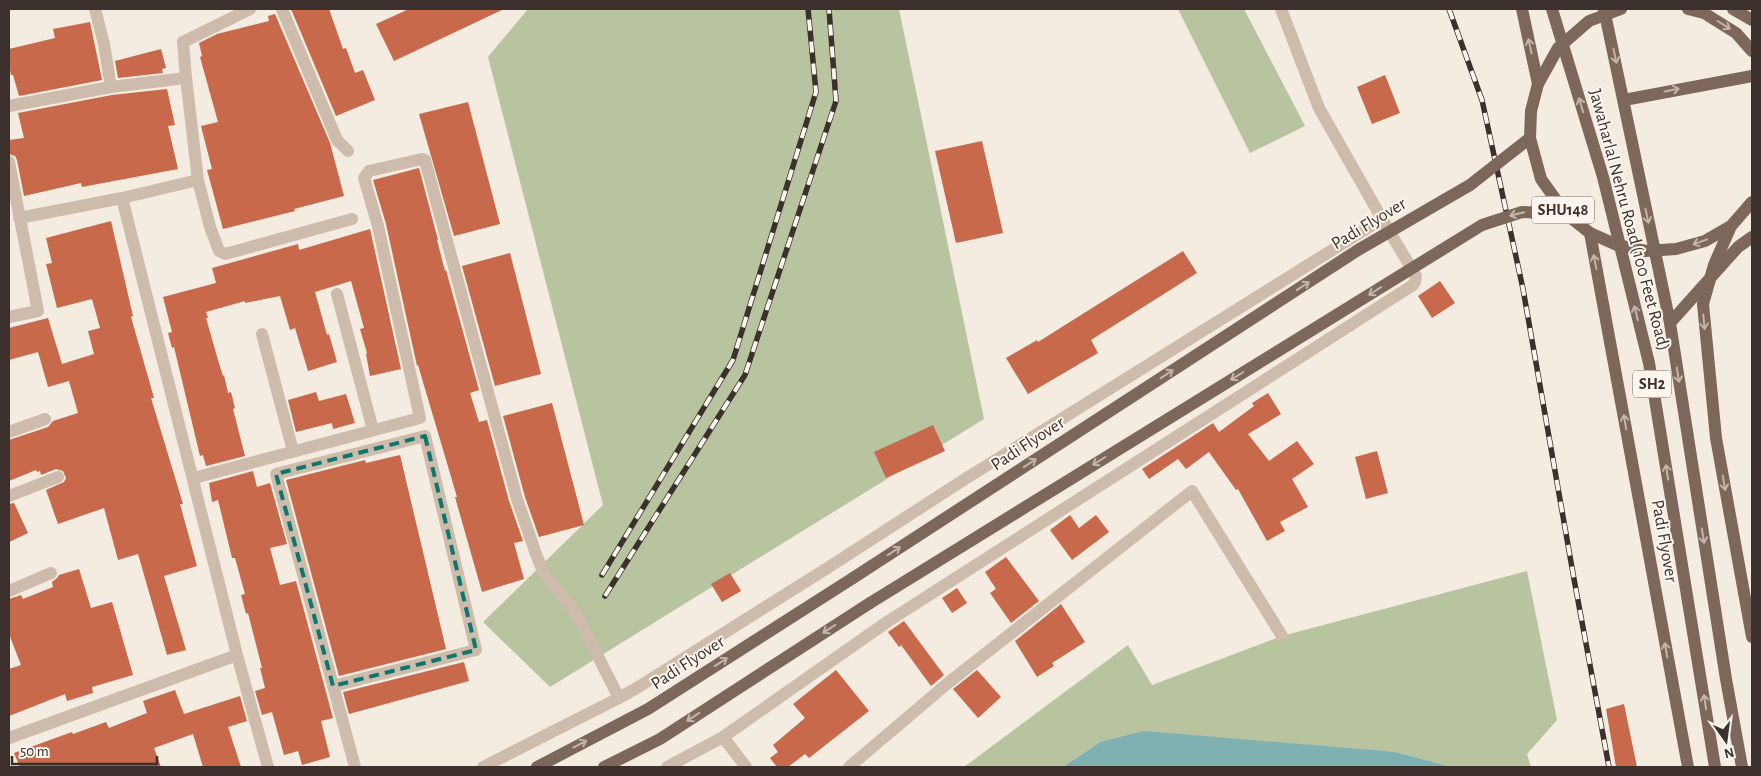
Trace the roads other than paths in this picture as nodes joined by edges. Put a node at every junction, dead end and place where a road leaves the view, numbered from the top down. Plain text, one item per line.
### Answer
1 (95, 9) edge
2 (250, 9) edge
3 (282, 9) edge
4 (1281, 9) edge
5 (1522, 9) edge
6 (1552, 9) edge
7 (1604, 9) edge
8 (1621, 9) edge
9 (1688, 9) edge
10 (1733, 9) edge
11 (1752, 20) edge
12 (1752, 51) edge
13 (1752, 76) edge
14 (186, 78) junction
15 (1538, 84) junction
16 (111, 87) junction
17 (1624, 100) junction
18 (9, 106) edge
19 (1530, 138) junction
20 (348, 151) dead end
21 (9, 162) edge
22 (198, 180) junction
23 (122, 198) junction
24 (1752, 202) edge
25 (1566, 214) junction
26 (19, 218) junction
27 (352, 219) dead end
28 (1382, 219) junction
29 (1731, 226) junction
30 (1590, 233) junction
31 (1752, 237) edge
32 (337, 294) dead end
33 (9, 317) edge
34 (1670, 323) junction
35 (262, 334) dead end
36 (45, 419) dead end
37 (373, 430) junction
38 (9, 432) edge
39 (293, 451) junction
40 (58, 477) dead end
41 (194, 478) junction
42 (9, 496) edge
43 (51, 573) dead end
44 (9, 591) edge
45 (1282, 636) dead end
46 (1752, 637) edge
47 (238, 655) junction
48 (333, 686) junction
49 (619, 698) junction
50 (723, 736) junction
51 (9, 738) edge
52 (268, 767) edge
53 (355, 767) edge
54 (483, 767) edge
55 (537, 767) edge
56 (604, 767) edge
57 (667, 767) edge
58 (746, 767) edge
59 (849, 767) edge
60 (1688, 767) edge
61 (1716, 767) edge
62 (1742, 767) edge

1 - 16 street
2 - 14 street
3 - 20 street
4 - 28 street
15 -> 5 main road
61 -> 6 main road, Jawaharlal Nehru Road (100 Feet Road) / SH2
7 -> 17 main road, Jawaharlal Nehru Road (100 Feet Road) / SH2
8 - 15 main road, SHU148, bridge
9 -> 12 main road
10 - 11 main road
17 -> 13 main road
14 - 16 street
14 - 22 street
15 - 19 main road, SHU148, bridge
16 - 18 street
17 -> 34 main road, Jawaharlal Nehru Road (100 Feet Road) / SH2
19 - 25 main road, SHU148, bridge
55 -> 19 main road, Padi Flyover, bridge
21 - 26 street
22 - 23 street
22 - 27 street
23 - 26 street
23 - 41 street
24 - 29 main road, SHU148, bridge
25 - 30 main road, SHU148, bridge
25 -> 56 main road, bridge
26 - 33 street
28 - 49 street
28 - 50 street
29 -> 30 main road, SHU148, bridge
29 -> 46 main road, bridge
60 -> 30 main road, Padi Flyover
31 - 34 main road
32 - 37 street
34 -> 62 main road, Jawaharlal Nehru Road (100 Feet Road) / SH2
35 - 39 street
36 - 38 street
37 - 39 street
37 - 49 street
39 - 41 street
40 - 42 street
41 - 47 street
43 - 44 street
45 - 59 street
47 - 51 street
47 - 52 street
48 - 48 street
48 - 53 street
49 - 54 street
50 - 57 street
50 - 58 street

